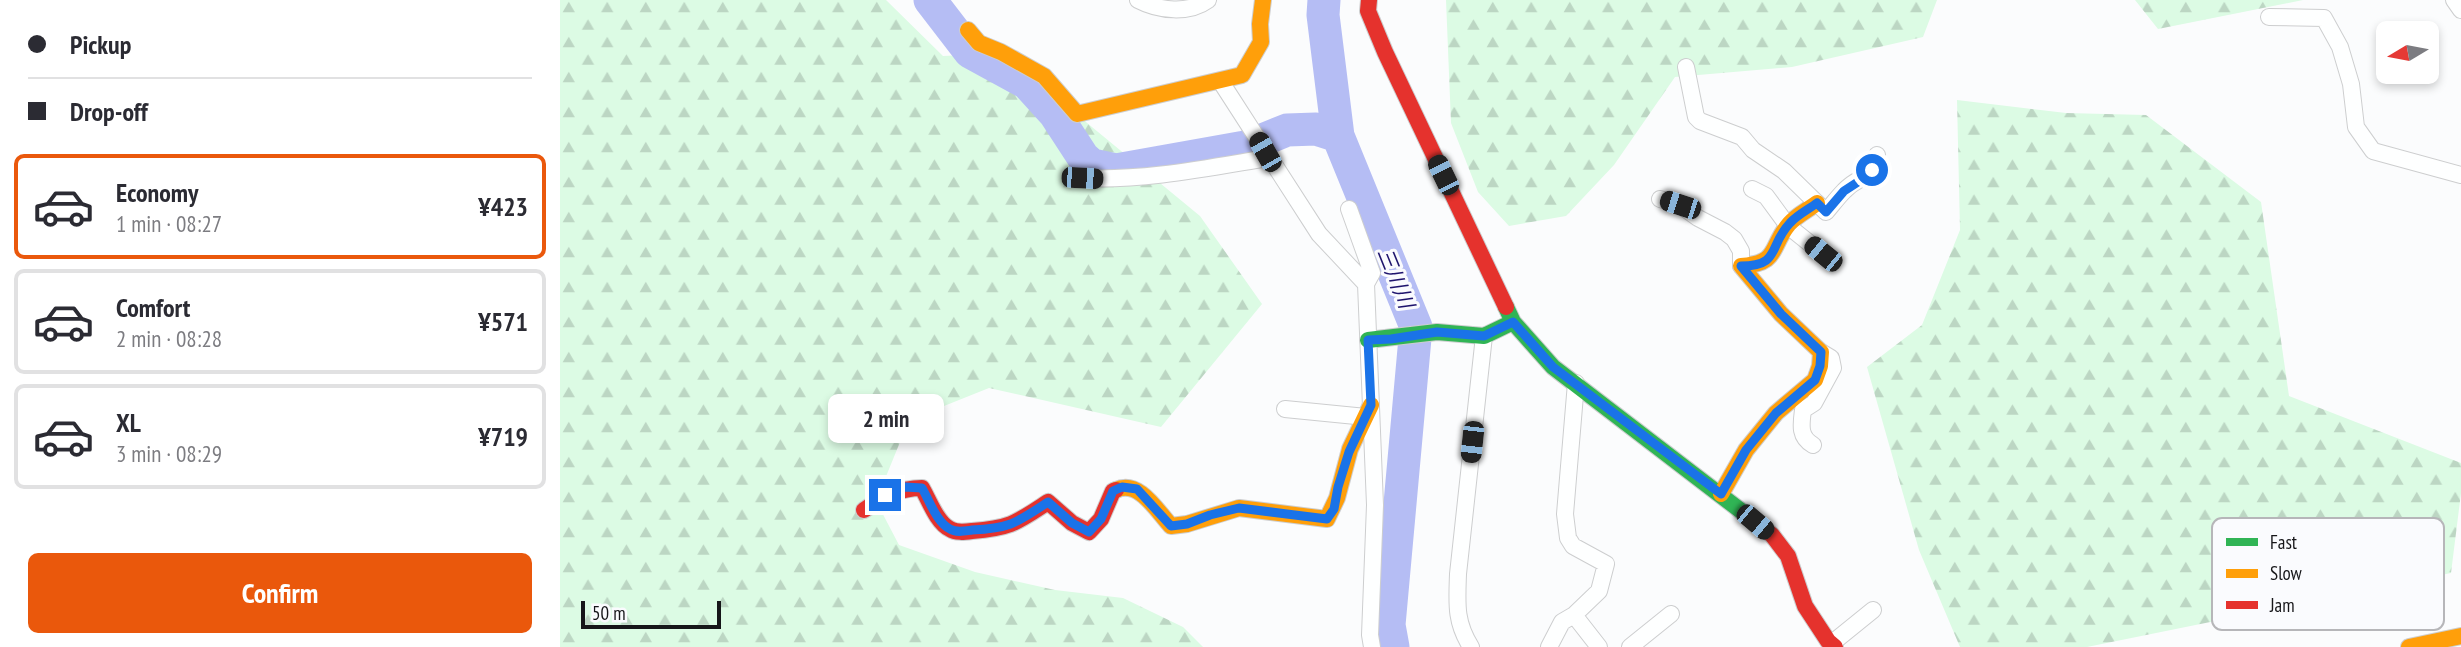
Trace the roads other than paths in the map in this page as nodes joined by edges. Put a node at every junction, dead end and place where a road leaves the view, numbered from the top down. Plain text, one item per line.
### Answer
1 (1138, 0) edge
2 (1208, 0) edge
3 (1263, 0) edge
4 (1369, 0) edge
5 (2454, 0) edge
6 (2461, 10) edge
7 (2269, 17) dead end
8 (968, 30) dead end
9 (1686, 67) dead end
10 (1221, 82) junction
11 (1266, 155) junction
12 (1877, 155) dead end
13 (2461, 175) edge
14 (1082, 178) dead end
15 (1752, 189) dead end
16 (1661, 199) dead end
17 (1817, 203) junction
18 (1349, 209) dead end
19 (1788, 226) junction
20 (1823, 254) dead end
21 (1741, 266) junction
22 (1366, 284) junction
23 (1513, 322) junction
24 (1484, 336) junction
25 (1368, 340) junction
26 (1821, 352) junction
27 (1576, 383) junction
28 (1285, 409) dead end
29 (1368, 411) junction
30 (1813, 445) dead end
31 (1721, 494) junction
32 (864, 510) dead end
33 (1873, 610) dead end
34 (1671, 614) dead end
35 (1574, 615) junction
36 (2461, 636) edge
37 (1833, 645) edge
38 (1372, 647) edge
39 (1471, 647) edge
40 (1549, 647) edge
41 (1600, 647) edge
42 (1630, 647) edge
43 (2409, 647) edge

1 - 2 street
3 - 10 street
4 - 23 street
5 - 6 street
7 - 13 street
8 - 10 street
9 - 17 street
10 - 11 street
11 - 14 street
11 - 22 street
12 - 17 street
15 - 19 street
16 - 21 street
17 - 19 street
18 - 22 street
19 - 20 street
19 - 21 street
21 - 26 street
22 - 25 street
23 - 24 street
23 - 27 street
24 - 25 street
24 - 39 street
25 - 29 street
26 - 30 street
26 - 31 street
27 - 31 street
27 - 35 street
28 - 29 street
29 - 32 street
29 - 38 street
31 - 37 street
33 - 37 street
34 - 42 street
35 - 40 street
35 - 41 street
36 - 43 street

